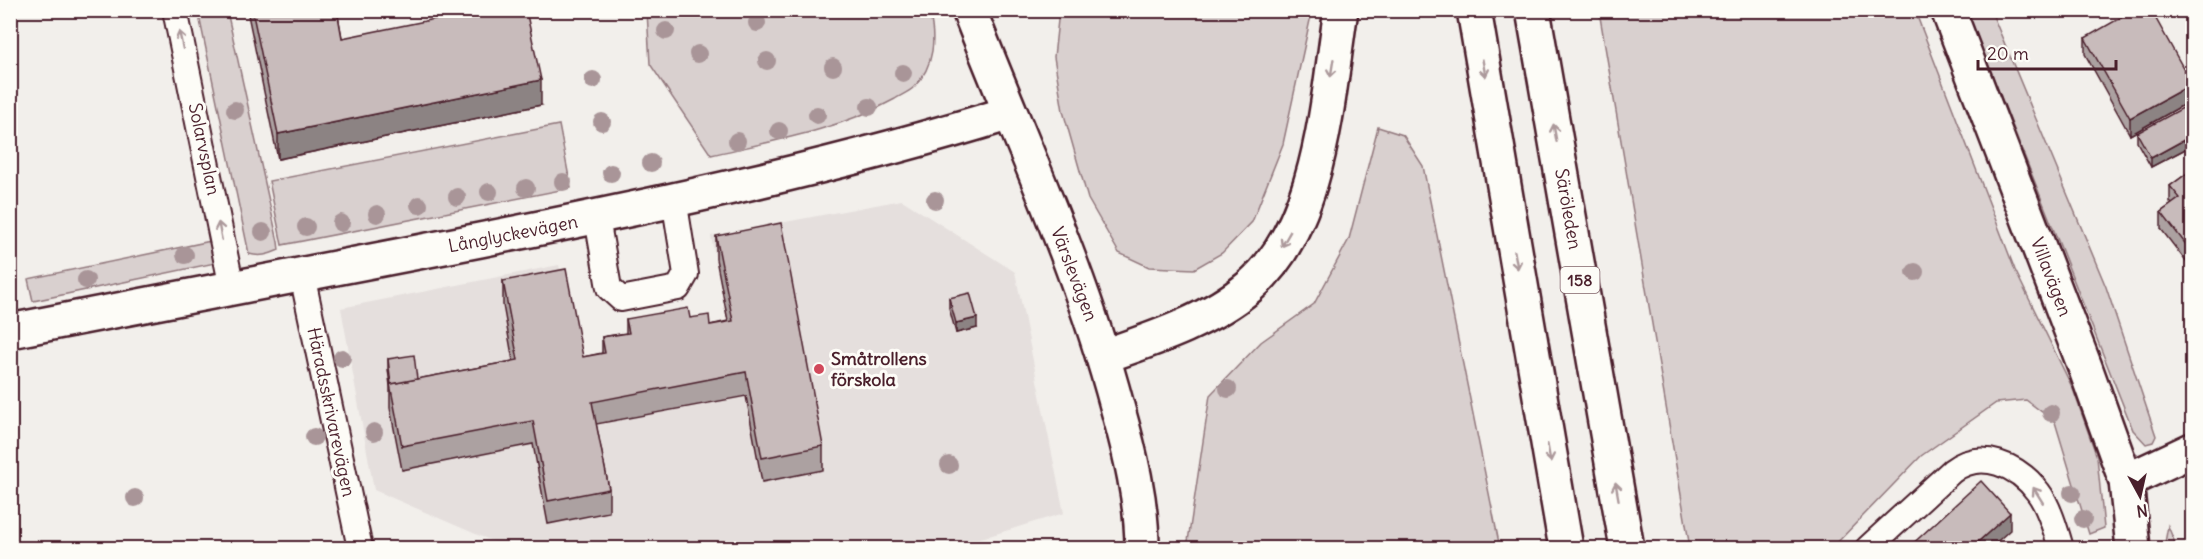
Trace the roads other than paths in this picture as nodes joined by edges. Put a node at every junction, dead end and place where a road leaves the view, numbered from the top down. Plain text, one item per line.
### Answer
1 (175, 10) edge
2 (969, 10) edge
3 (1341, 10) edge
4 (1474, 10) edge
5 (1533, 10) edge
6 (1948, 10) edge
7 (1010, 113) junction
8 (674, 199) junction
9 (597, 218) junction
10 (302, 275) junction
11 (232, 288) junction
12 (11, 329) edge
13 (1104, 356) junction
14 (2193, 450) edge
15 (2126, 481) junction
16 (360, 549) edge
17 (1142, 549) edge
18 (1566, 549) edge
19 (1628, 549) edge
20 (1868, 549) edge
21 (2061, 549) edge
22 (2133, 549) edge

11 -> 1 lane, Solarvsplan
2 - 7 street, Värslevägen
3 -> 13 street
4 -> 18 street
19 -> 5 street, Säröleden / 158
6 - 15 street, Villavägen
7 - 8 street, Långlyckevägen
7 - 13 street, Värslevägen
8 - 9 street, Långlyckevägen
8 - 9 lane
9 - 10 street, Långlyckevägen
10 - 11 street, Långlyckevägen
10 - 16 lane, Häradsskrivarevägen
11 - 12 street, Långlyckevägen
13 - 17 street, Värslevägen
14 - 15 street
15 - 22 street, Villavägen
21 -> 20 lane

